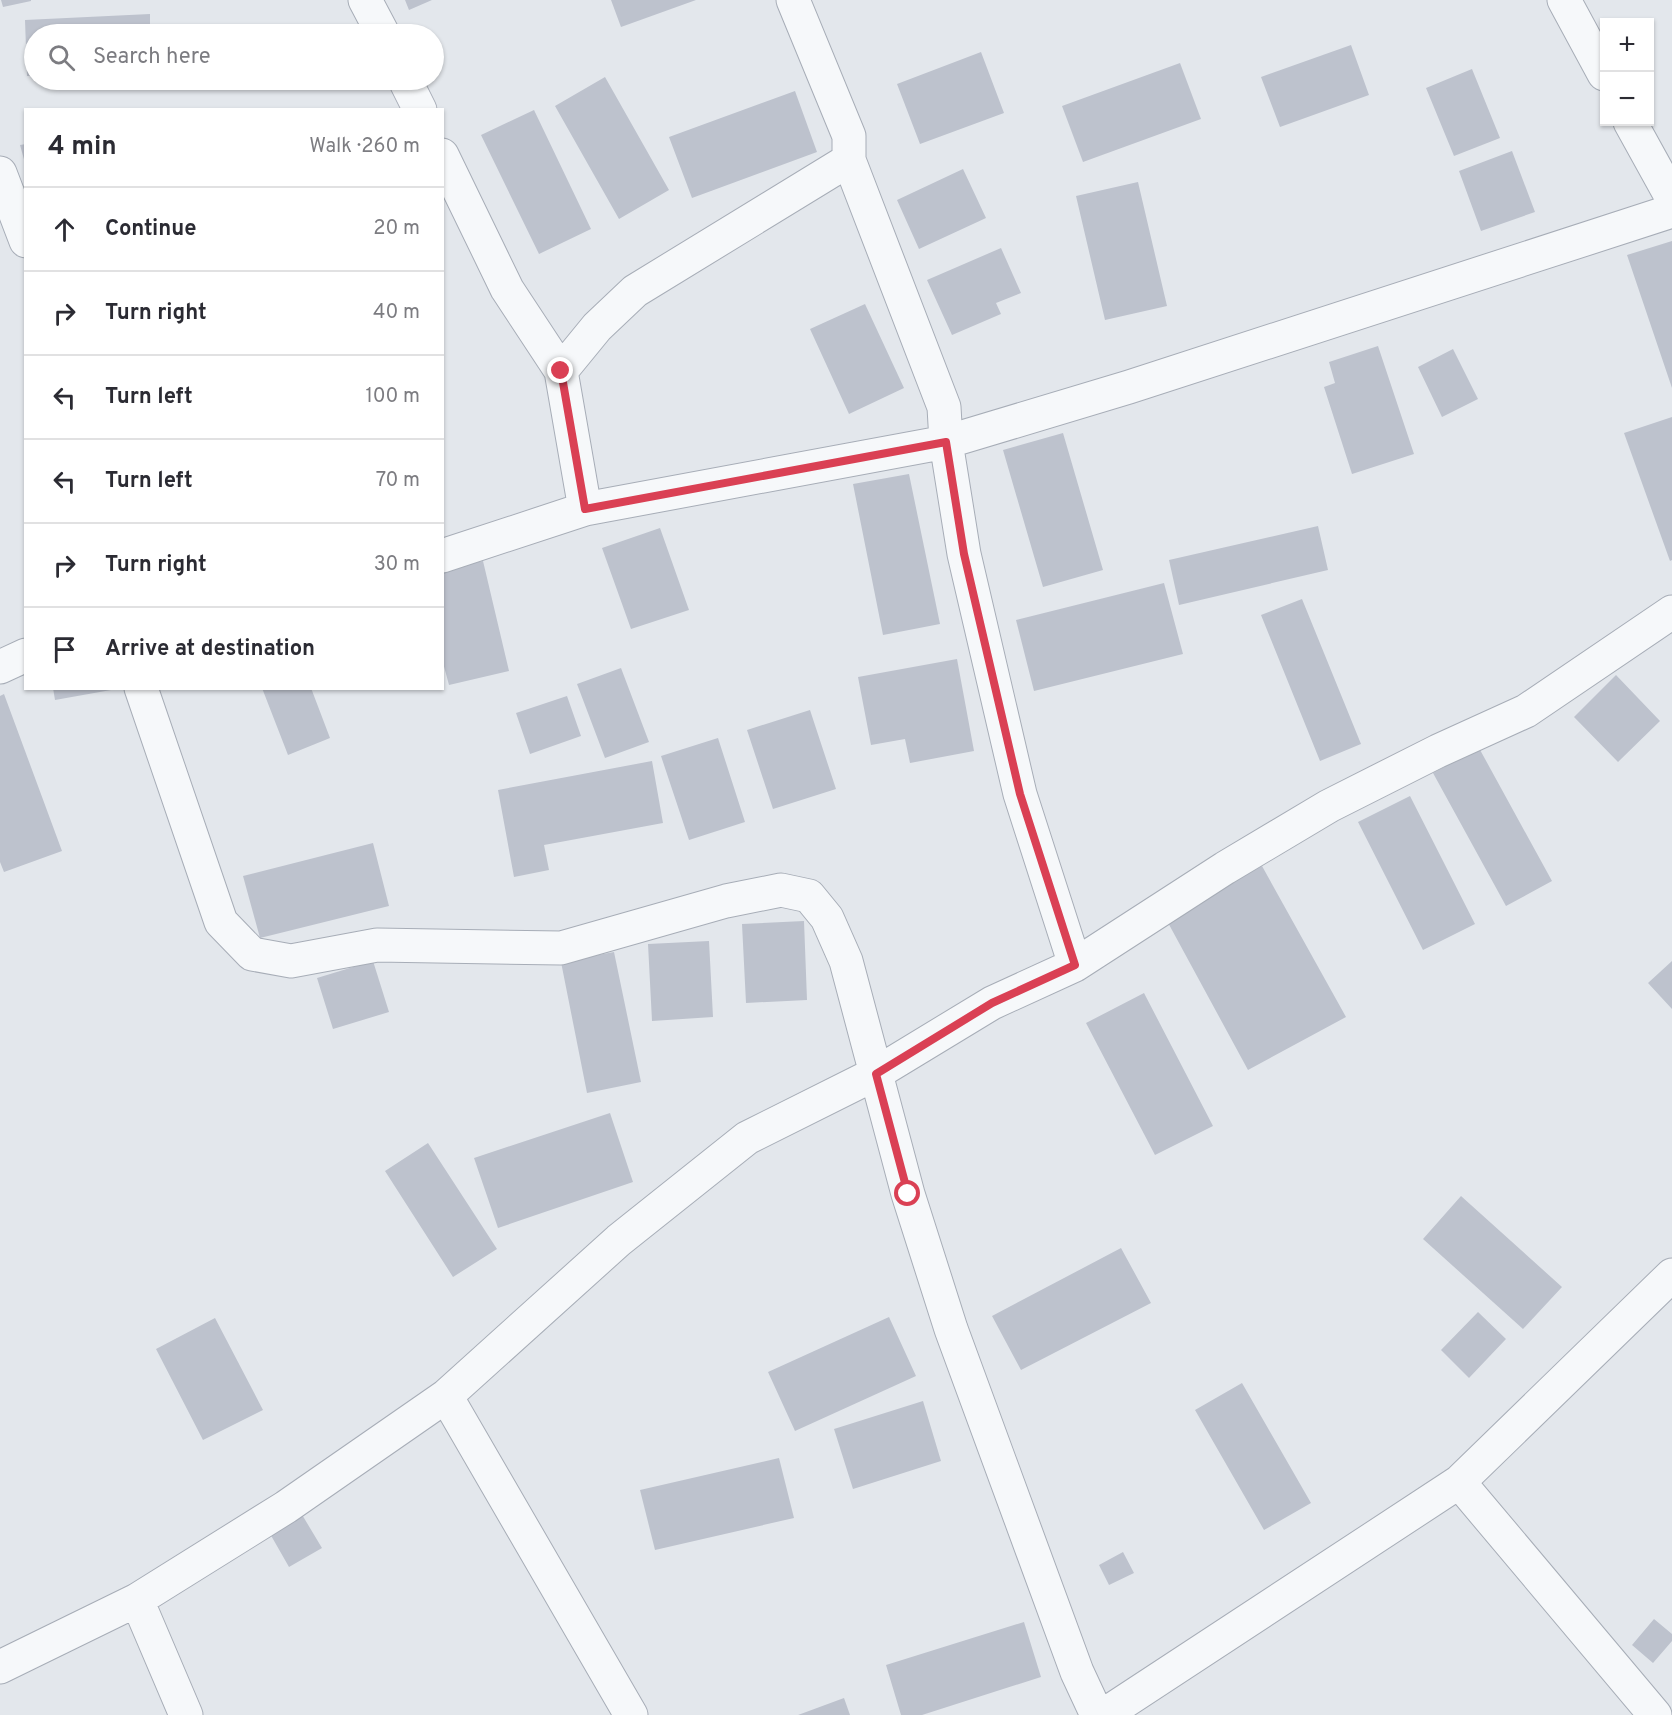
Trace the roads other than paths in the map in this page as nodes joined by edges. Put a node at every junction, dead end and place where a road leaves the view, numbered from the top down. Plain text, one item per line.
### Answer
1 (366, 0) edge
2 (793, 0) edge
3 (1564, 0) edge
4 (378, 24) edge
5 (1604, 72) edge
6 (410, 90) edge
7 (419, 108) edge
8 (1632, 126) edge
9 (444, 159) edge
10 (849, 160) junction
11 (0, 173) edge
12 (1672, 198) edge
13 (1672, 211) edge
14 (24, 236) edge
15 (561, 371) junction
16 (946, 442) junction
17 (585, 509) junction
18 (444, 555) edge
19 (1672, 612) edge
20 (24, 656) edge
21 (0, 667) edge
22 (142, 690) edge
23 (1075, 965) junction
24 (876, 1074) junction
25 (1672, 1275) edge
26 (446, 1396) junction
27 (1459, 1482) junction
28 (137, 1600) junction
29 (0, 1667) edge
30 (186, 1715) edge
31 (631, 1715) edge
32 (1097, 1715) edge
33 (1104, 1715) edge
34 (1655, 1715) edge

1 - 4 street
2 - 10 street
3 - 5 street
6 - 7 street
8 - 12 street
9 - 15 street
10 - 15 street
10 - 16 street
11 - 14 street
13 - 16 street
15 - 17 street
16 - 17 street
16 - 23 street
17 - 18 street
19 - 23 street
20 - 21 street
22 - 24 street
23 - 24 street
24 - 26 street
24 - 32 street
25 - 27 street
26 - 28 street
26 - 31 street
27 - 33 street
27 - 34 street
28 - 29 street
28 - 30 street

